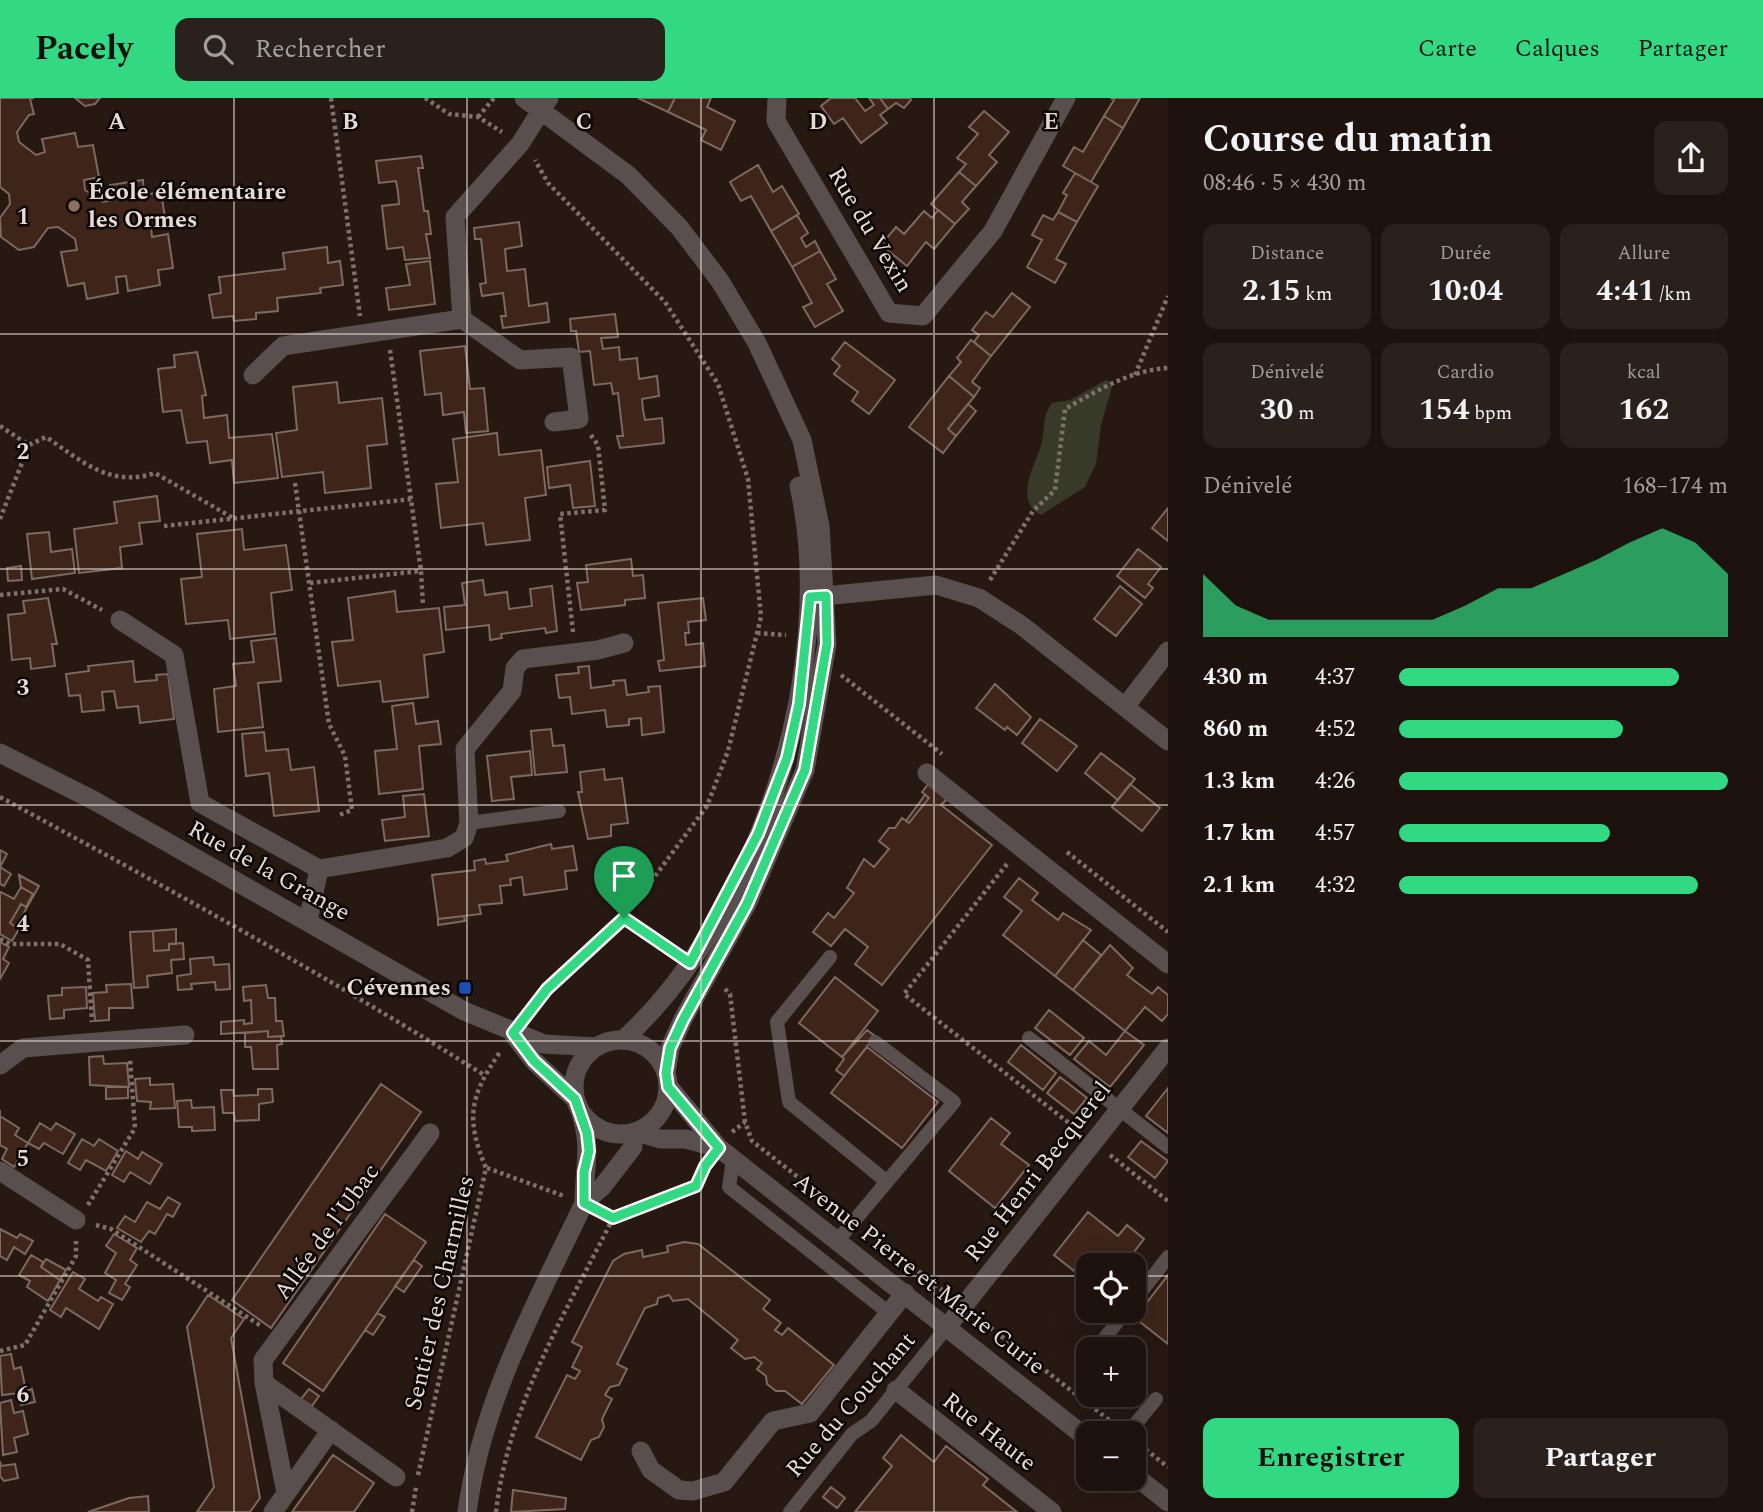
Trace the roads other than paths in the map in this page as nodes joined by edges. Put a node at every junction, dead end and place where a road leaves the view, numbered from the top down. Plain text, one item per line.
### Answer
1 (524, 98) edge
2 (777, 98) edge
3 (1066, 98) edge
4 (546, 104) edge
5 (462, 319) junction
6 (253, 375) dead end
7 (554, 422) dead end
8 (818, 596) junction
9 (120, 620) road end
10 (624, 643) dead end
11 (1168, 651) edge
12 (1125, 707) junction
13 (1168, 741) edge
14 (0, 753) edge
15 (927, 773) dead end
16 (559, 811) dead end
17 (469, 823) junction
18 (319, 869) junction
19 (308, 921) junction
20 (830, 957) dead end
21 (1168, 964) edge
22 (513, 1033) junction
23 (185, 1035) dead end
24 (1029, 1038) dead end
25 (623, 1040) junction
26 (875, 1042) dead end
27 (595, 1047) junction
28 (1168, 1048) edge
29 (0, 1065) edge
30 (667, 1080) junction
31 (578, 1106) junction
32 (1120, 1109) junction
33 (430, 1133) dead end
34 (634, 1133) junction
35 (1168, 1147) edge
36 (726, 1154) junction
37 (0, 1171) edge
38 (886, 1181) junction
39 (584, 1203) junction
40 (76, 1220) road end
41 (838, 1240) junction
42 (1168, 1257) edge
43 (1146, 1285) edge
44 (905, 1293) junction
45 (889, 1313) junction
46 (1117, 1323) edge
47 (947, 1327) junction
48 (1105, 1337) edge
49 (264, 1383) junction
50 (896, 1390) junction
51 (1156, 1399) dead end
52 (1138, 1421) edge
53 (1076, 1429) edge
54 (331, 1430) junction
55 (641, 1451) dead end
56 (396, 1477) dead end
57 (1146, 1485) edge
58 (286, 1493) junction
59 (1168, 1502) edge
60 (273, 1512) edge
61 (467, 1512) edge
62 (790, 1512) edge
63 (1052, 1512) edge

1 - 4 street
2 - 3 street, Rue du Vexin
4 - 5 street
4 - 8 street
5 - 6 street
5 - 7 street
8 - 12 street
8 - 25 street
8 - 30 street
9 - 18 street
10 - 17 street
11 - 12 street
12 - 13 street
14 - 19 street, Rue de la Grange
15 - 21 street
16 - 17 lane
17 - 18 street
18 - 19 street
19 - 22 street, Rue de la Grange
20 - 38 lane
22 - 27 street, Rue de la Grange
22 - 31 street, Rue de la Grange
23 - 29 street
24 - 32 lane
25 - 27 street
25 - 30 street
26 - 38 lane
27 - 31 street
28 - 32 street, Rue Henri Becquerel
30 - 34 street
30 - 36 street, Avenue Pierre et Marie Curie
31 - 34 street
31 - 39 street
32 - 35 lane
32 - 47 street, Rue Henri Becquerel
33 - 49 street, Allée de l'Ubac
34 - 36 street, Avenue Pierre et Marie Curie
34 - 39 street
36 - 41 street, Avenue Pierre et Marie Curie
36 - 45 lane
37 - 40 street
38 - 41 lane
39 - 61 street
41 - 44 street, Avenue Pierre et Marie Curie
42 - 43 lane
44 - 45 street
44 - 47 street, Avenue Pierre et Marie Curie
45 - 55 street
46 - 48 lane
47 - 50 lane, Rue du Couchant
47 - 53 street, Avenue Pierre et Marie Curie
49 - 54 street
49 - 58 street
50 - 62 lane, Rue du Couchant
50 - 63 street, Rue Haute
51 - 52 lane
54 - 56 street
54 - 58 street
57 - 59 street
58 - 60 street

